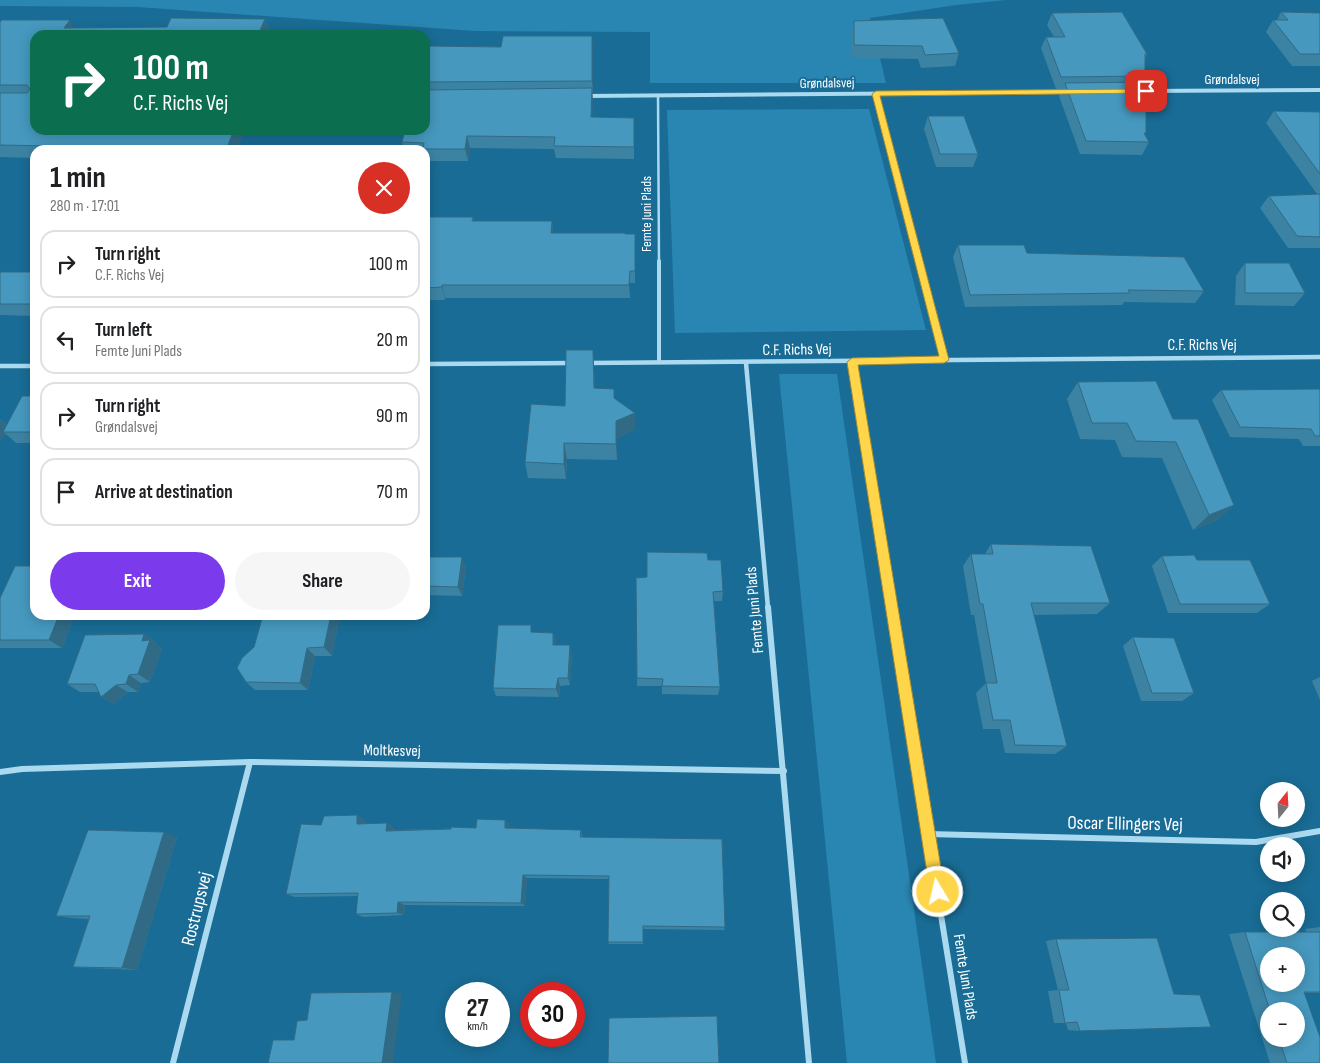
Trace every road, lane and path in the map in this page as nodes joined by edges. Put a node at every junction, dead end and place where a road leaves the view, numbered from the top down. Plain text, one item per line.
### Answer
1 (1320, 90) edge
2 (1132, 91) edge
3 (1073, 92) edge
4 (876, 94) junction
5 (580, 96) edge
6 (658, 96) junction
7 (1320, 357) edge
8 (944, 360) junction
9 (659, 362) junction
10 (852, 362) junction
11 (746, 363) junction
12 (430, 364) edge
13 (0, 366) edge
14 (30, 366) edge
15 (250, 762) junction
16 (784, 771) junction
17 (0, 772) edge
18 (1320, 831) edge
19 (928, 834) junction
20 (173, 1063) edge
21 (809, 1063) edge
22 (965, 1063) edge

1 - 2 street, Grøndalsvej
3 - 4 street, Grøndalsvej
4 - 6 street, Grøndalsvej
4 - 8 lane
5 - 6 street, Grøndalsvej
6 - 9 lane, Femte Juni Plads
7 - 8 street, C.F. Richs Vej
8 - 10 street, C.F. Richs Vej
9 - 11 street, C.F. Richs Vej
9 - 12 street, C.F. Richs Vej
10 - 11 street, C.F. Richs Vej
10 - 19 street, Femte Juni Plads
11 - 16 street, Femte Juni Plads
13 - 14 street
15 - 16 street, Moltkesvej
15 - 17 street, Moltkesvej
15 - 20 street, Rostrupsvej
16 - 21 street, Femte Juni Plads
18 - 19 street, Oscar Ellingers Vej
19 - 22 street, Femte Juni Plads

